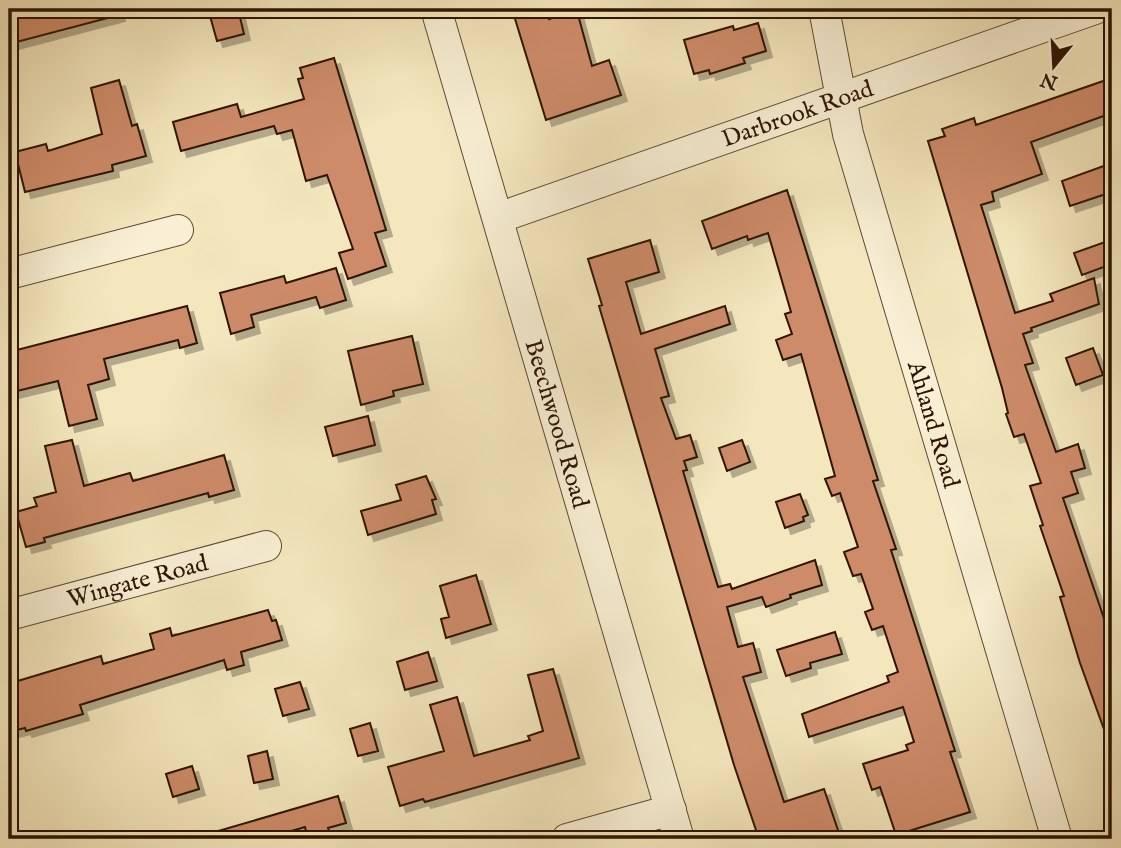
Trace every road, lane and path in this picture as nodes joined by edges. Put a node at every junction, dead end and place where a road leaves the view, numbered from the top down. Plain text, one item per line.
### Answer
1 (436, 9) edge
2 (824, 9) edge
3 (1095, 9) edge
4 (840, 98) junction
5 (498, 218) junction
6 (178, 230) dead end
7 (9, 274) edge
8 (266, 546) dead end
9 (9, 615) edge
10 (671, 810) junction
11 (567, 839) edge
12 (679, 839) edge
13 (1056, 839) edge

1 - 5 street, Beechwood Road
2 - 4 street, Ahland Road
3 - 4 street, Darbrook Road
4 - 5 street, Darbrook Road
4 - 13 street, Ahland Road
5 - 10 street, Beechwood Road
6 - 7 street
8 - 9 street, Wingate Road
10 - 11 street
10 - 12 street, Beechwood Road

